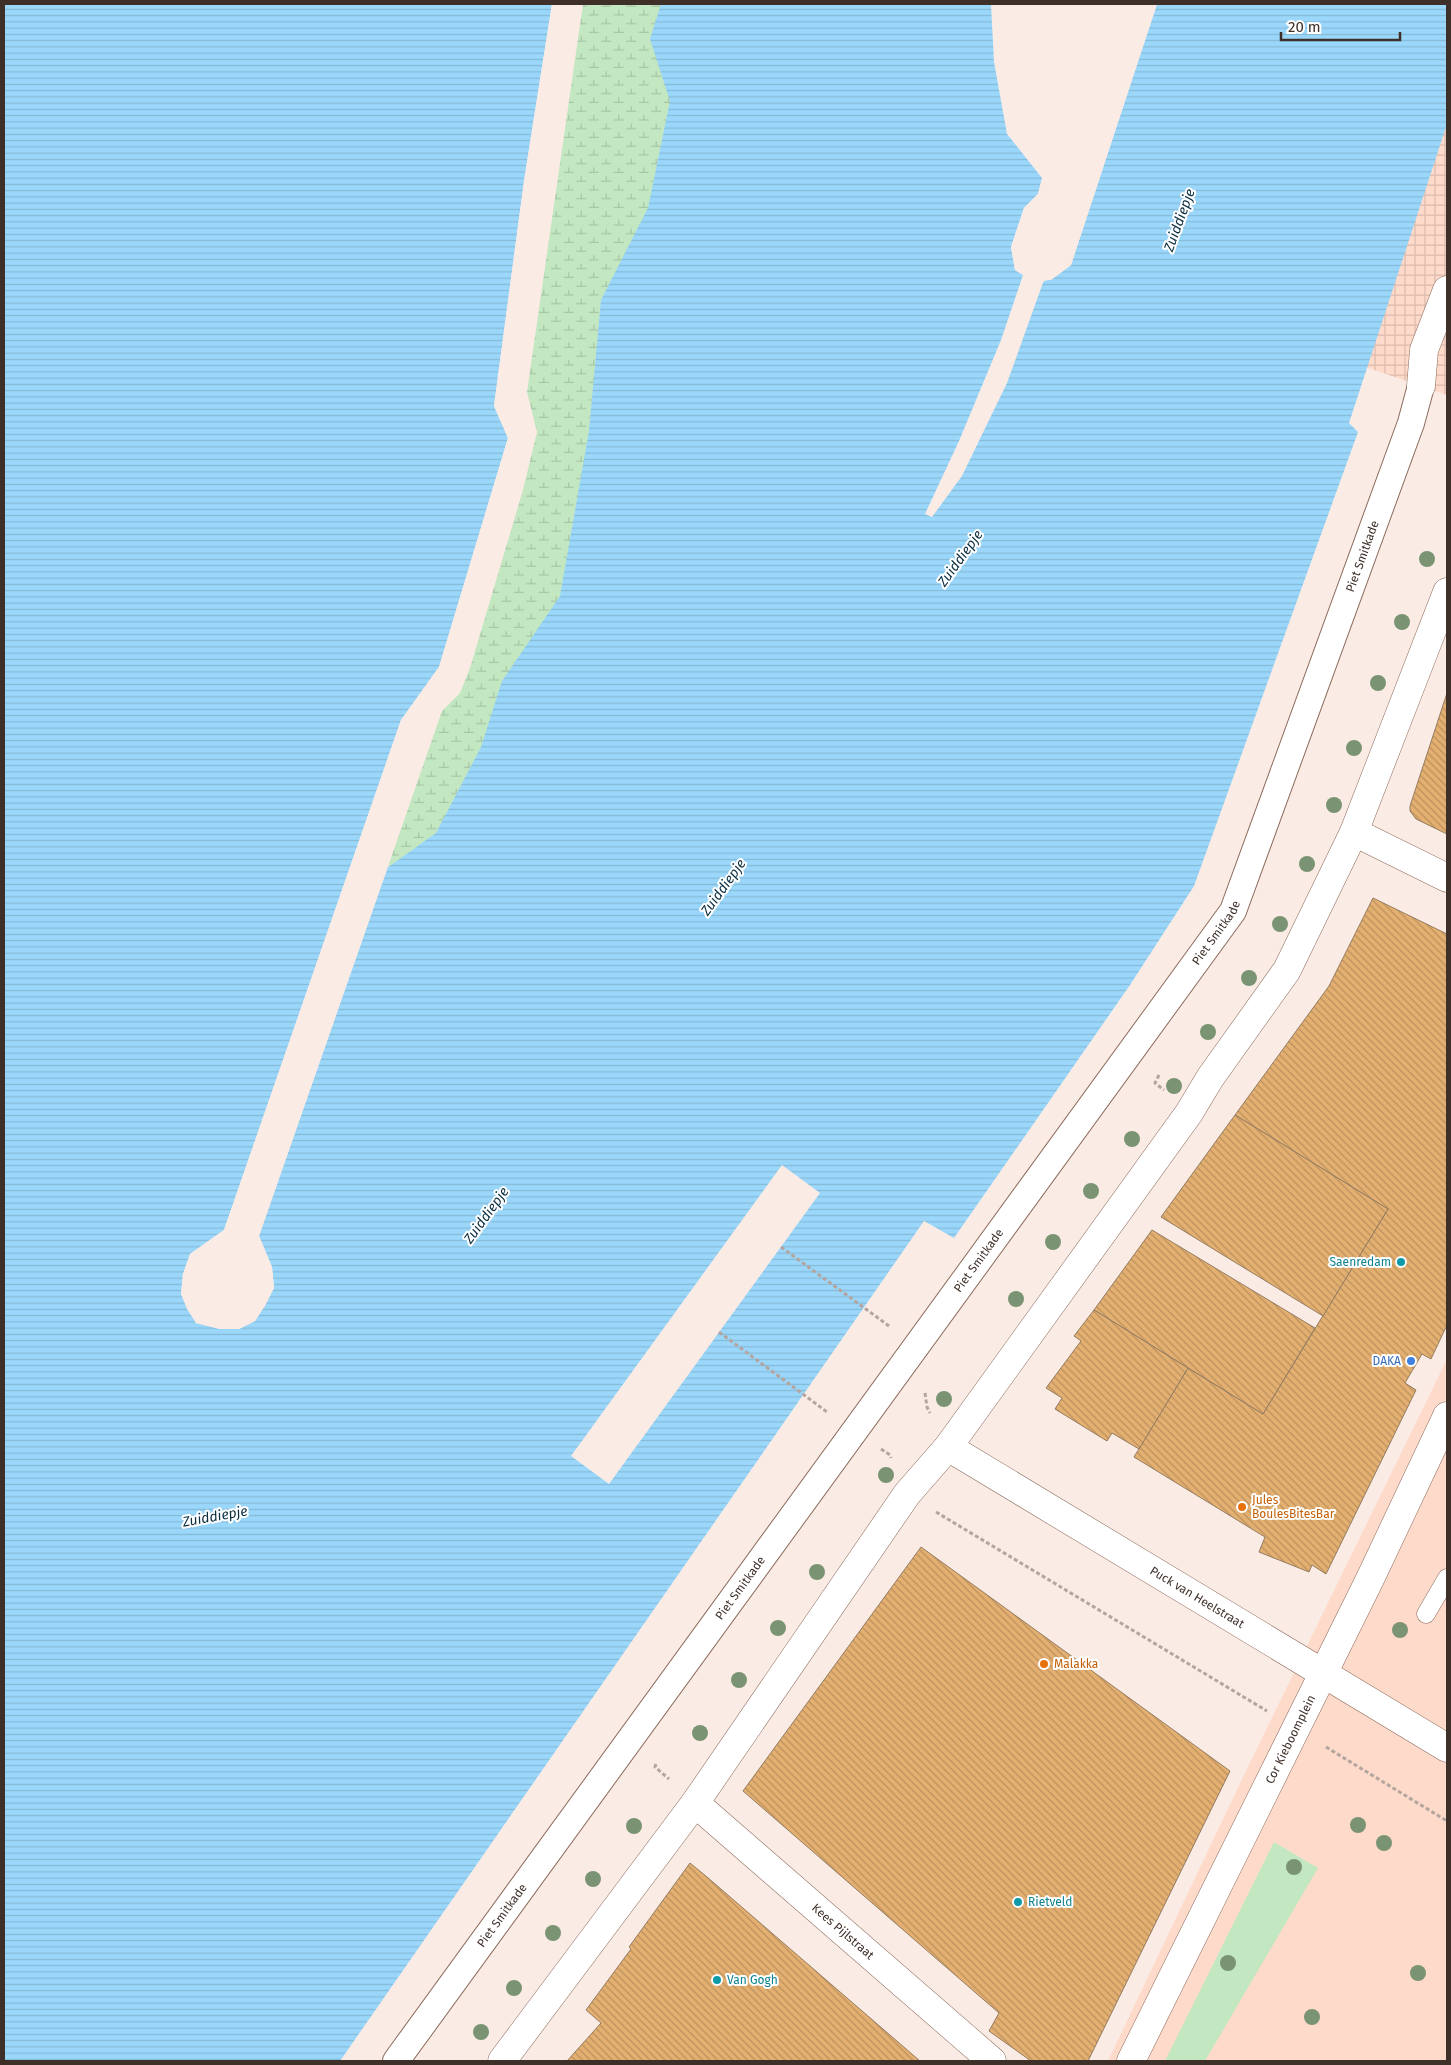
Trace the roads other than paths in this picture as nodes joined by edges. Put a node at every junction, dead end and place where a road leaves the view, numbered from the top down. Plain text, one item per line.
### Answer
1 (1447, 290) edge
2 (1421, 386) joint
3 (1447, 592) edge
4 (1354, 832) junction
5 (1447, 878) edge
6 (1447, 1416) edge
7 (948, 1447) junction
8 (1447, 1578) edge
9 (1426, 1614) dead end
10 (1322, 1672) junction
11 (1447, 1748) edge
12 (695, 1803) junction
13 (396, 2061) edge
14 (502, 2061) edge
15 (992, 2061) edge
16 (1131, 2061) edge

1 - 2 street
2 - 13 street, Piet Smitkade
3 - 4 street
4 - 5 street
4 - 7 street
6 - 10 street, Cor Kieboomplein
7 - 10 street, Puck van Heelstraat
7 - 12 street
8 - 9 lane
10 - 11 street, Puck van Heelstraat
10 - 16 street, Cor Kieboomplein
12 - 14 street
12 - 15 street, Kees Pijlstraat

